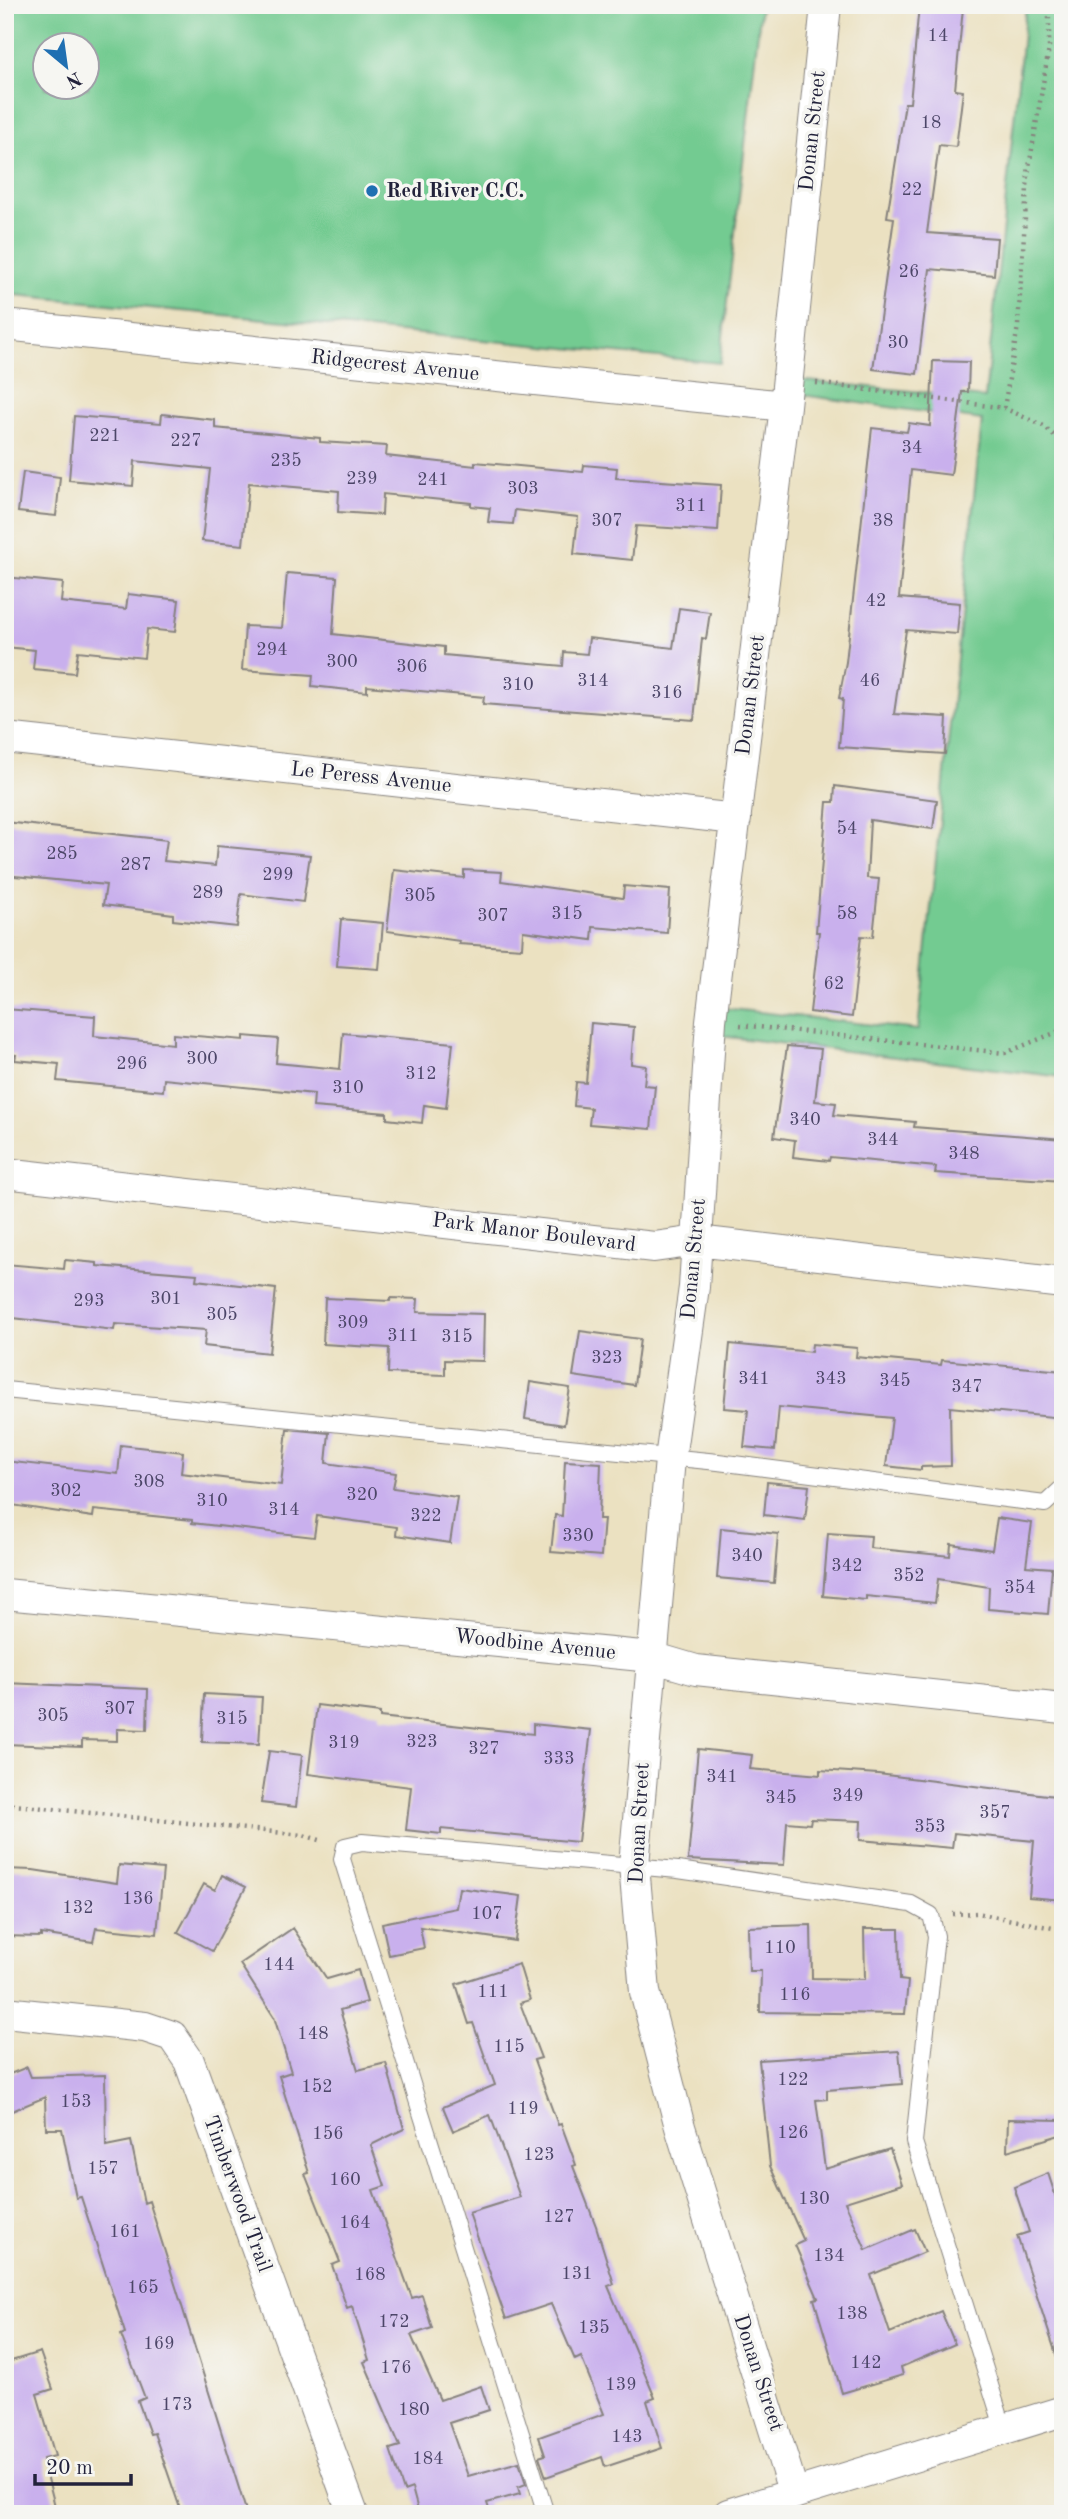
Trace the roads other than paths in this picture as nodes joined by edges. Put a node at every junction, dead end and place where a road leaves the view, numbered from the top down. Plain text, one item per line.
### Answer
1 (827, 5) edge
2 (5, 325) edge
3 (786, 393) junction
4 (5, 738) edge
5 (736, 819) junction
6 (5, 1173) edge
7 (697, 1241) junction
8 (1063, 1283) edge
9 (5, 1390) edge
10 (670, 1460) junction
11 (1062, 1488) edge
12 (5, 1594) edge
13 (652, 1657) junction
14 (1063, 1709) edge
15 (634, 1865) junction
16 (5, 2012) edge
17 (1063, 2411) edge
18 (1004, 2430) junction
19 (794, 2494) junction
20 (353, 2514) edge
21 (546, 2514) edge
22 (728, 2514) edge

1 - 3 street, Donan Street
2 - 3 street, Ridgecrest Avenue
3 - 5 street, Donan Street
4 - 5 street, Le Peress Avenue
5 - 7 street, Donan Street
6 - 7 street, Park Manor Boulevard
7 - 8 street, Park Manor Boulevard
7 - 10 street, Donan Street
9 - 10 lane
10 - 11 lane
10 - 13 street, Donan Street
12 - 13 street, Woodbine Avenue
13 - 14 street, Woodbine Avenue
13 - 15 street, Donan Street
15 - 18 lane
15 - 19 street, Donan Street
15 - 21 lane
16 - 20 street, Timberwood Trail
17 - 18 street
18 - 19 street
19 - 22 street

